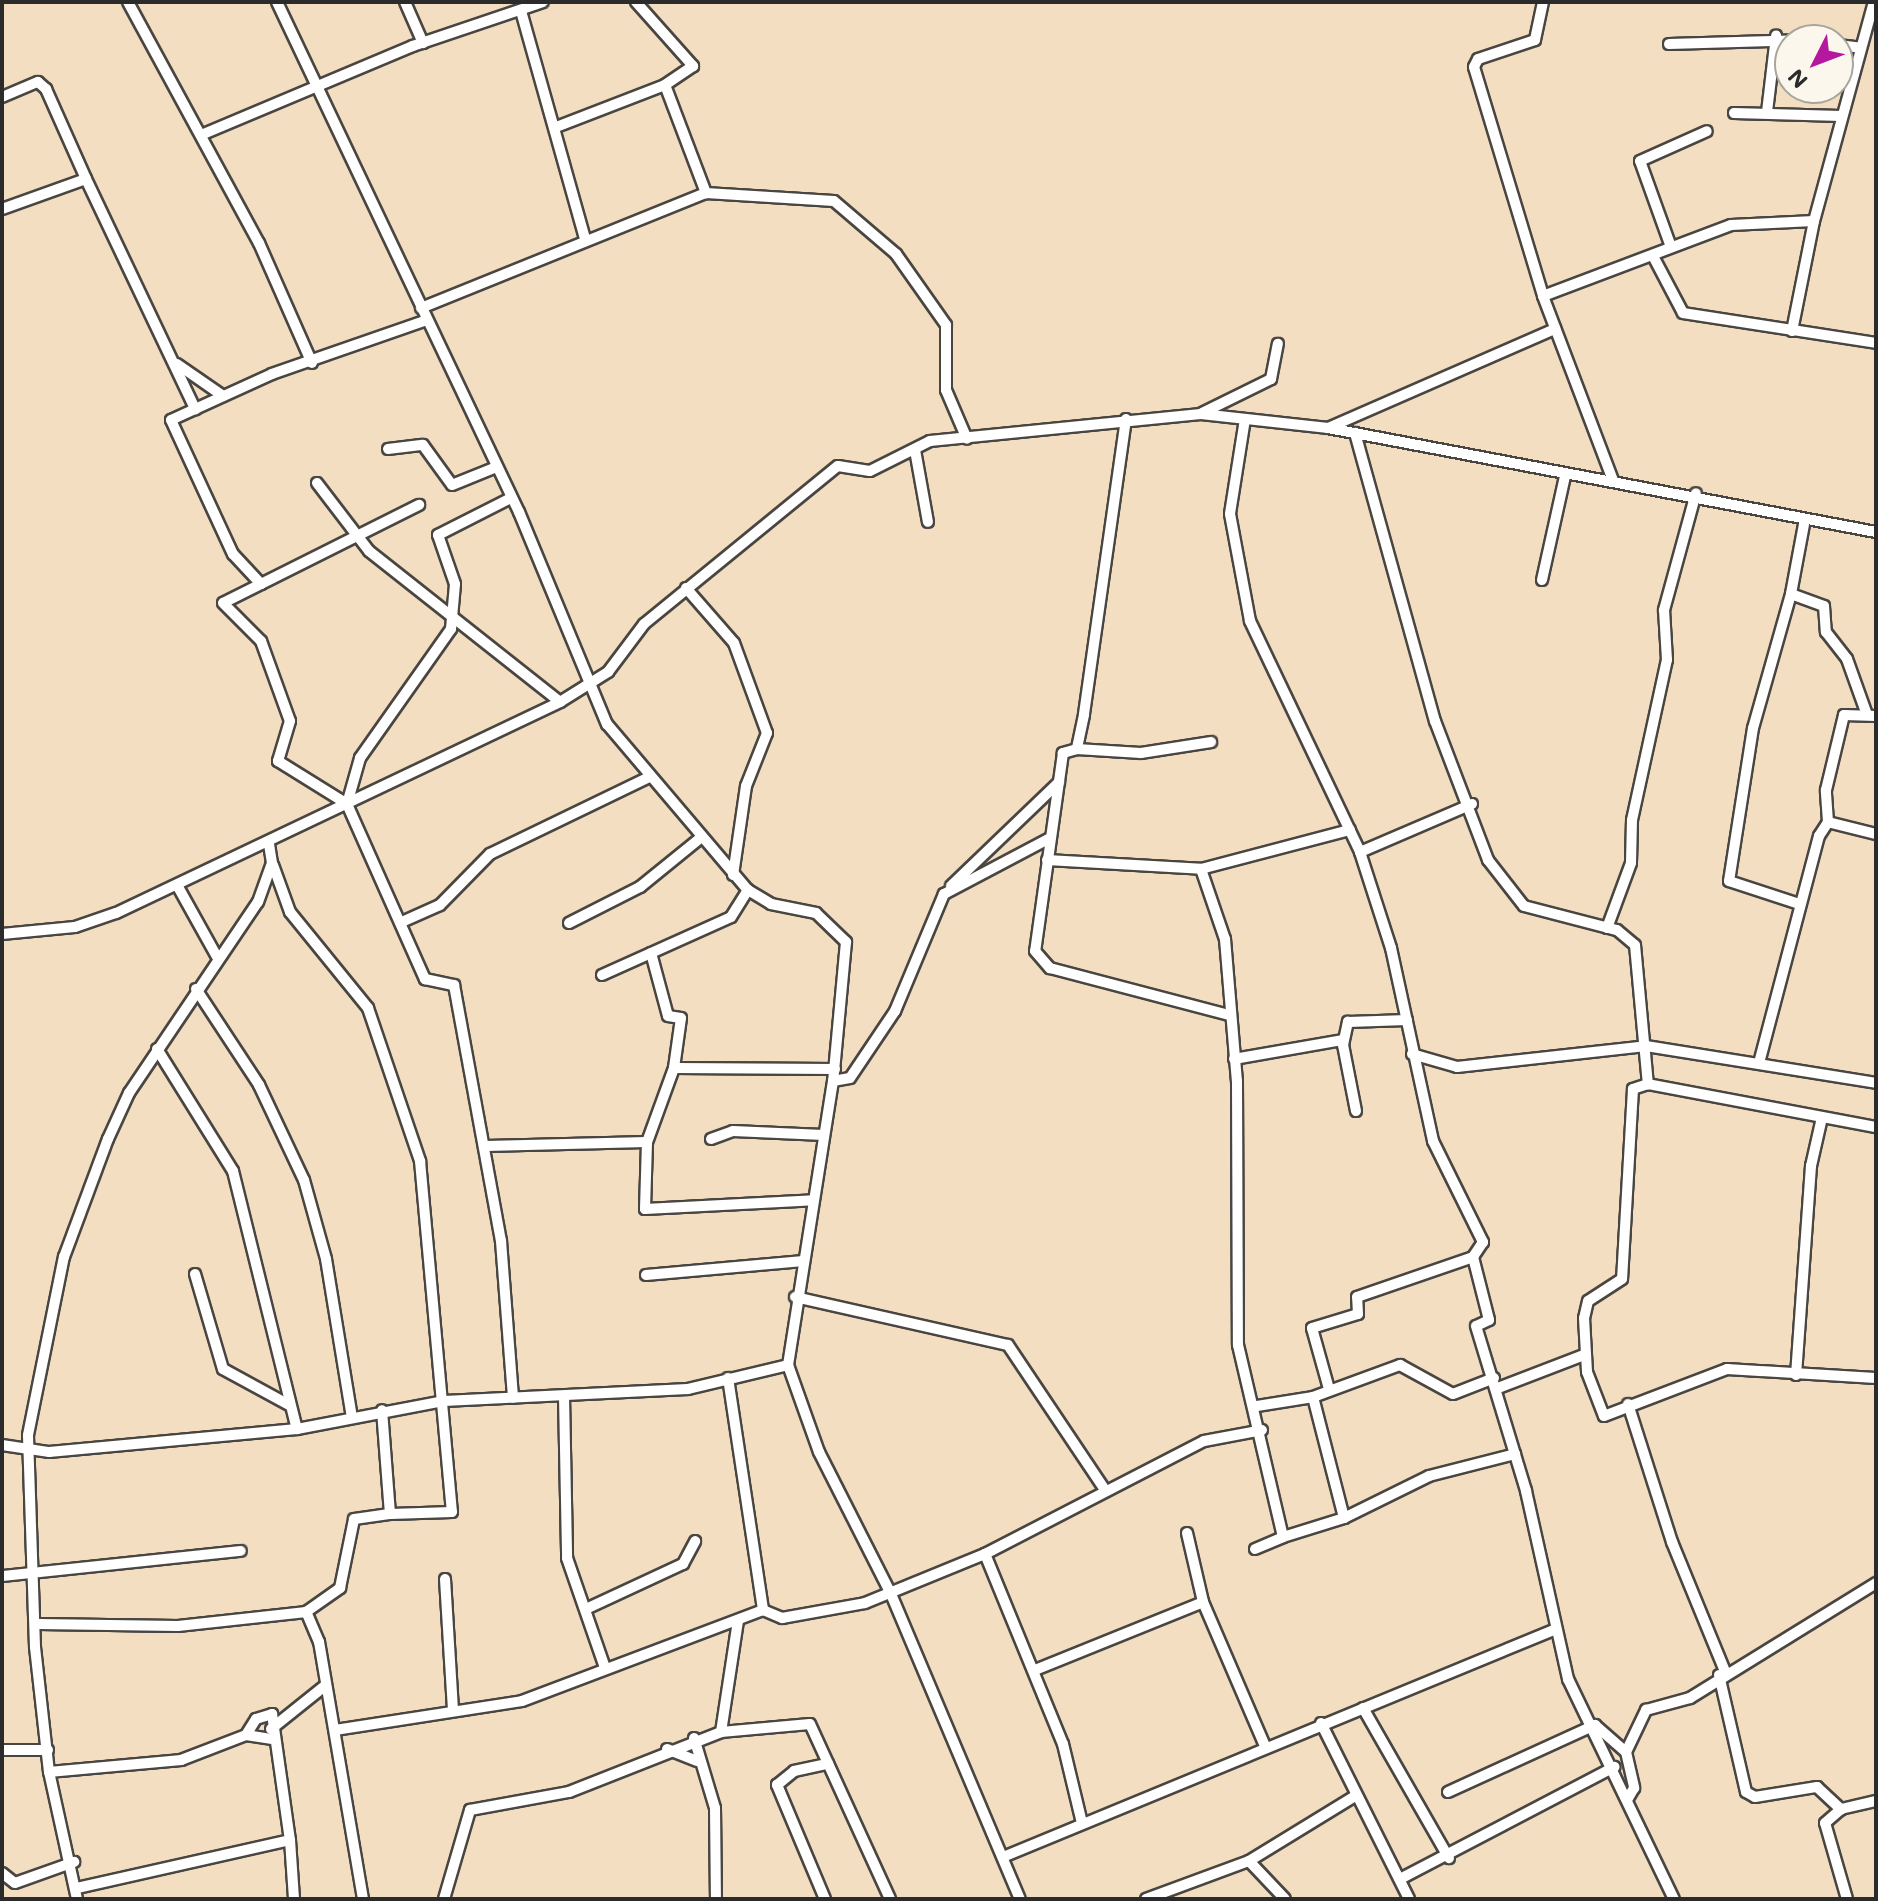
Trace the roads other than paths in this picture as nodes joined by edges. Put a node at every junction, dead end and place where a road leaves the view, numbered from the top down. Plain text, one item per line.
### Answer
1 (128, 2) edge
2 (277, 2) edge
3 (405, 2) edge
4 (543, 2) edge
5 (636, 2) edge
6 (1543, 2) edge
7 (1874, 2) edge
8 (521, 11) junction
9 (1774, 36) edge
10 (423, 43) junction
11 (1669, 44) dead end
12 (1854, 47) edge
13 (1861, 48) junction
14 (1774, 53) edge
15 (665, 85) junction
16 (321, 88) junction
17 (2, 97) edge
18 (1767, 112) junction
19 (1734, 113) dead end
20 (1841, 116) junction
21 (556, 127) junction
22 (1707, 131) dead end
23 (201, 135) junction
24 (86, 179) junction
25 (706, 193) junction
26 (2, 209) edge
27 (1814, 221) junction
28 (585, 239) junction
29 (1671, 247) junction
30 (1653, 256) junction
31 (1543, 296) junction
32 (421, 308) junction
33 (427, 320) junction
34 (1555, 329) junction
35 (1792, 331) junction
36 (1876, 343) edge
37 (1278, 344) dead end
38 (312, 363) junction
39 (177, 364) junction
40 (223, 396) junction
41 (195, 409) junction
42 (1201, 414) junction
43 (1126, 419) junction
44 (1245, 419) junction
45 (1328, 428) junction
46 (1355, 433) junction
47 (967, 439) junction
48 (388, 449) dead end
49 (915, 450) junction
50 (494, 468) junction
51 (1565, 476) junction
52 (1613, 480) junction
53 (317, 483) dead end
54 (1696, 493) junction
55 (511, 498) junction
56 (419, 505) dead end
57 (1805, 519) junction
58 (928, 522) dead end
59 (1876, 532) edge
60 (358, 534) junction
61 (1542, 580) dead end
62 (261, 584) junction
63 (686, 588) junction
64 (1791, 594) junction
65 (455, 611) junction
66 (594, 684) junction
67 (560, 702) junction
68 (1871, 716) edge
69 (1211, 742) dead end
70 (1077, 749) junction
71 (649, 777) junction
72 (1059, 782) junction
73 (347, 804) junction
74 (1472, 804) junction
75 (1828, 822) junction
76 (1350, 830) junction
77 (1876, 834) edge
78 (1050, 838) junction
79 (699, 839) junction
80 (269, 844) junction
81 (1360, 852) junction
82 (1047, 860) junction
83 (272, 863) junction
84 (1201, 869) junction
85 (733, 875) junction
86 (177, 885) junction
87 (748, 890) junction
88 (944, 894) junction
89 (1799, 904) junction
90 (404, 921) junction
91 (569, 923) dead end
92 (1607, 928) junction
93 (2, 934) edge
94 (651, 953) junction
95 (217, 957) junction
96 (602, 975) dead end
97 (196, 989) junction
98 (1229, 1015) junction
99 (1407, 1020) junction
100 (1343, 1040) junction
101 (1646, 1046) junction
102 (157, 1049) junction
103 (1412, 1054) junction
104 (1234, 1059) junction
105 (1759, 1063) junction
106 (674, 1068) junction
107 (835, 1069) junction
108 (833, 1081) junction
109 (1876, 1083) edge
110 (1648, 1084) junction
111 (1356, 1111) dead end
112 (1821, 1122) junction
113 (1876, 1127) edge
114 (824, 1135) junction
115 (711, 1139) dead end
116 (647, 1142) junction
117 (486, 1146) junction
118 (814, 1200) junction
119 (1473, 1257) junction
120 (803, 1261) junction
121 (195, 1274) dead end
122 (646, 1275) dead end
123 (795, 1297) junction
124 (1584, 1355) junction
125 (788, 1365) junction
126 (1796, 1375) junction
127 (728, 1378) junction
128 (1876, 1378) edge
129 (1496, 1383) junction
130 (1329, 1389) junction
131 (564, 1396) junction
132 (1313, 1397) junction
133 (513, 1398) junction
134 (444, 1401) junction
135 (1628, 1404) junction
136 (289, 1405) junction
137 (1257, 1406) junction
138 (382, 1410) junction
139 (352, 1417) junction
140 (297, 1429) junction
141 (1262, 1430) junction
142 (2, 1445) edge
143 (26, 1448) junction
144 (1515, 1454) junction
145 (1103, 1487) junction
146 (390, 1514) junction
147 (1344, 1518) junction
148 (1187, 1533) dead end
149 (1283, 1537) junction
150 (695, 1541) dead end
151 (1255, 1549) dead end
152 (241, 1551) dead end
153 (985, 1554) junction
154 (32, 1574) junction
155 (2, 1576) edge
156 (445, 1579) dead end
157 (1876, 1583) edge
158 (891, 1594) junction
159 (1203, 1602) junction
160 (588, 1608) junction
161 (763, 1610) junction
162 (306, 1612) junction
163 (738, 1621) junction
164 (39, 1624) junction
165 (1556, 1629) junction
166 (605, 1668) junction
167 (1035, 1670) junction
168 (1722, 1673) junction
169 (326, 1685) junction
170 (1363, 1708) junction
171 (453, 1710) junction
172 (1321, 1723) junction
173 (1595, 1725) junction
174 (335, 1730) junction
175 (721, 1732) junction
176 (271, 1734) junction
177 (246, 1735) junction
178 (694, 1738) junction
179 (1265, 1746) junction
180 (667, 1749) junction
181 (2, 1750) edge
182 (48, 1750) junction
183 (1626, 1752) junction
184 (697, 1761) junction
185 (828, 1764) junction
186 (1614, 1767) junction
187 (49, 1772) junction
188 (1448, 1792) dead end
189 (1355, 1796) junction
190 (1627, 1800) junction
191 (1876, 1801) edge
192 (1841, 1809) junction
193 (1082, 1823) junction
194 (290, 1840) junction
195 (1003, 1857) junction
196 (1449, 1858) junction
197 (1249, 1861) junction
198 (74, 1862) junction
199 (2, 1873) edge
200 (1400, 1879) junction
201 (77, 1894) edge
202 (294, 1899) edge
203 (363, 1899) edge
204 (444, 1899) edge
205 (716, 1899) edge
206 (825, 1899) edge
207 (890, 1899) edge
208 (1020, 1899) edge
209 (1146, 1899) edge
210 (1285, 1899) edge
211 (1409, 1899) edge
212 (1674, 1899) edge
213 (1847, 1899) edge

1 - 23 street
2 - 16 street
3 - 10 street
4 - 8 street
5 - 15 street
6 - 31 street
7 - 13 street
8 - 10 street
8 - 21 street
9 - 11 street
10 - 16 street
12 - 13 street
13 - 20 street
14 - 18 street
15 - 21 street
15 - 25 street
16 - 23 street
16 - 32 street
17 - 24 street
18 - 19 street
18 - 20 street
20 - 27 street
21 - 28 street
22 - 29 street
23 - 38 street
24 - 26 street
24 - 39 street
25 - 28 street
25 - 47 street
27 - 29 street
27 - 35 street
28 - 32 street
29 - 30 street
30 - 31 street
30 - 35 street
31 - 34 street
32 - 33 street
33 - 38 street
33 - 50 street
34 - 45 street
34 - 52 street
35 - 36 street
37 - 42 street
38 - 40 street
39 - 40 street
39 - 41 street
40 - 41 street
41 - 62 street
42 - 43 street
42 - 44 street
43 - 47 street
43 - 70 street
44 - 45 street
44 - 76 street
45 - 46 street
46 - 51 street
46 - 74 street
47 - 49 street
48 - 50 street
49 - 58 street
49 - 63 street
50 - 55 street
51 - 52 street
51 - 61 street
52 - 54 street
53 - 60 street
54 - 57 street
54 - 92 street
55 - 65 street
55 - 66 street
56 - 60 street
57 - 59 street
57 - 64 street
60 - 62 street
60 - 65 street
62 - 73 street
63 - 66 street
63 - 85 street
64 - 68 street
64 - 89 street
65 - 67 street
65 - 73 street
66 - 67 street
66 - 71 street
67 - 73 street
68 - 75 street
69 - 70 street
70 - 72 street
71 - 79 street
71 - 90 street
72 - 78 street
72 - 88 street
73 - 80 street
73 - 90 street
74 - 81 street
74 - 92 street
75 - 77 street
75 - 89 street
76 - 81 street
76 - 84 street
78 - 82 street
78 - 88 street
79 - 85 street
79 - 91 street
80 - 83 street
80 - 86 street
81 - 99 street
82 - 84 street
82 - 98 street
83 - 95 street
83 - 134 street
84 - 98 street
85 - 87 street
86 - 93 street
86 - 95 street
87 - 94 street
87 - 107 street
88 - 108 street
89 - 105 street
90 - 117 street
92 - 101 street
94 - 96 street
94 - 106 street
95 - 97 street
97 - 102 street
97 - 139 street
98 - 104 street
99 - 100 street
99 - 103 street
100 - 104 street
100 - 111 street
101 - 103 street
101 - 105 street
101 - 110 street
102 - 136 street
102 - 143 street
103 - 119 street
104 - 137 street
105 - 109 street
106 - 107 street
106 - 116 street
107 - 108 street
108 - 114 street
110 - 112 street
110 - 124 street
112 - 113 street
112 - 126 street
114 - 115 street
114 - 118 street
116 - 117 street
116 - 118 street
117 - 133 street
118 - 120 street
119 - 129 street
119 - 130 street
120 - 122 street
120 - 123 street
121 - 136 street
123 - 125 street
123 - 145 street
124 - 129 street
124 - 135 street
125 - 127 street
125 - 158 street
126 - 128 street
126 - 135 street
127 - 131 street
127 - 161 street
129 - 130 street
129 - 144 street
130 - 132 street
131 - 133 street
131 - 160 street
132 - 137 street
132 - 147 street
133 - 134 street
134 - 138 street
134 - 146 street
135 - 168 street
136 - 140 street
137 - 141 street
138 - 139 street
138 - 146 street
139 - 140 street
140 - 143 street
141 - 145 street
141 - 149 street
142 - 143 street
143 - 154 street
144 - 147 street
144 - 165 street
145 - 153 street
146 - 162 street
147 - 149 street
148 - 159 street
149 - 151 street
150 - 160 street
152 - 154 street
153 - 158 street
153 - 167 street
154 - 155 street
154 - 164 street
156 - 171 street
157 - 168 street
158 - 161 street
158 - 195 street
159 - 167 street
159 - 179 street
160 - 166 street
161 - 163 street
162 - 164 street
162 - 169 street
163 - 166 street
163 - 175 street
164 - 182 street
165 - 170 street
165 - 173 street
166 - 171 street
167 - 193 street
168 - 183 street
168 - 192 street
169 - 174 street
169 - 176 street
170 - 172 street
170 - 196 street
171 - 174 street
172 - 179 street
172 - 189 street
173 - 183 street
173 - 186 street
173 - 188 street
174 - 203 street
175 - 178 street
175 - 185 street
176 - 177 street
176 - 177 street
176 - 194 street
177 - 187 street
178 - 180 street
178 - 184 street
179 - 193 street
180 - 184 street
180 - 204 street
181 - 182 street
182 - 187 street
183 - 190 street
184 - 205 street
185 - 206 street
185 - 207 street
186 - 190 street
186 - 196 street
187 - 198 street
189 - 197 street
189 - 200 street
190 - 212 street
191 - 192 street
192 - 213 street
193 - 195 street
194 - 201 street
194 - 202 street
195 - 208 street
196 - 200 street
197 - 209 street
197 - 210 street
198 - 199 street
198 - 201 street
200 - 211 street

